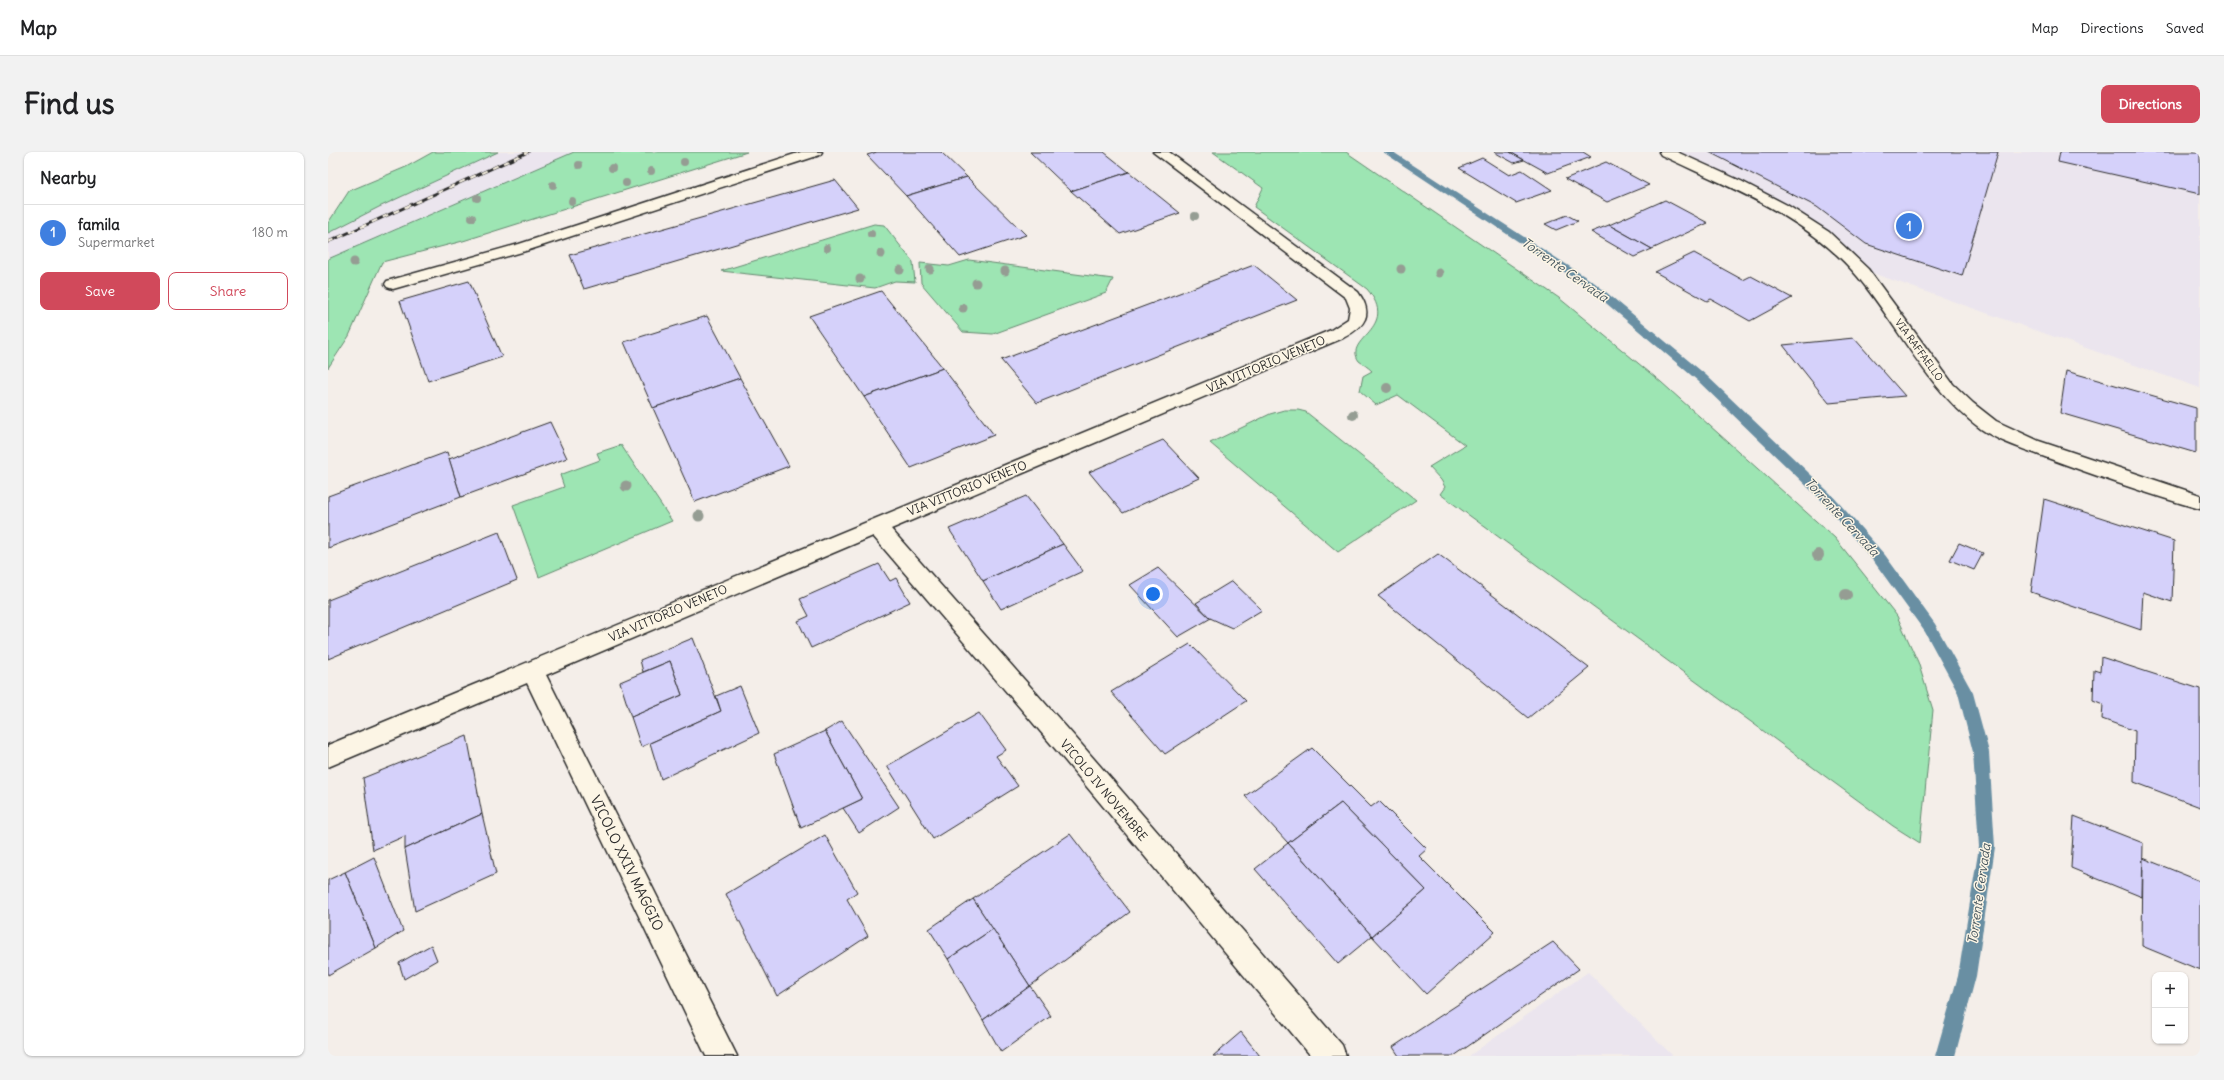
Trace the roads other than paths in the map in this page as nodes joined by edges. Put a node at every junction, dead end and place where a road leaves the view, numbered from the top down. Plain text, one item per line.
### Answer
1 (815, 152) edge
2 (1160, 152) edge
3 (1666, 152) edge
4 (393, 284) dead end
5 (2200, 502) edge
6 (876, 526) junction
7 (532, 670) junction
8 (328, 756) edge
9 (722, 1056) edge
10 (1330, 1056) edge

1 - 4 street
2 - 6 street, VIA VITTORIO VENETO
3 - 5 street, VIA RAFFAELLO
6 - 7 street, VIA VITTORIO VENETO
6 - 10 street, VICOLO IV NOVEMBRE
7 - 8 street, VIA VITTORIO VENETO
7 - 9 street, VICOLO XXIV MAGGIO

